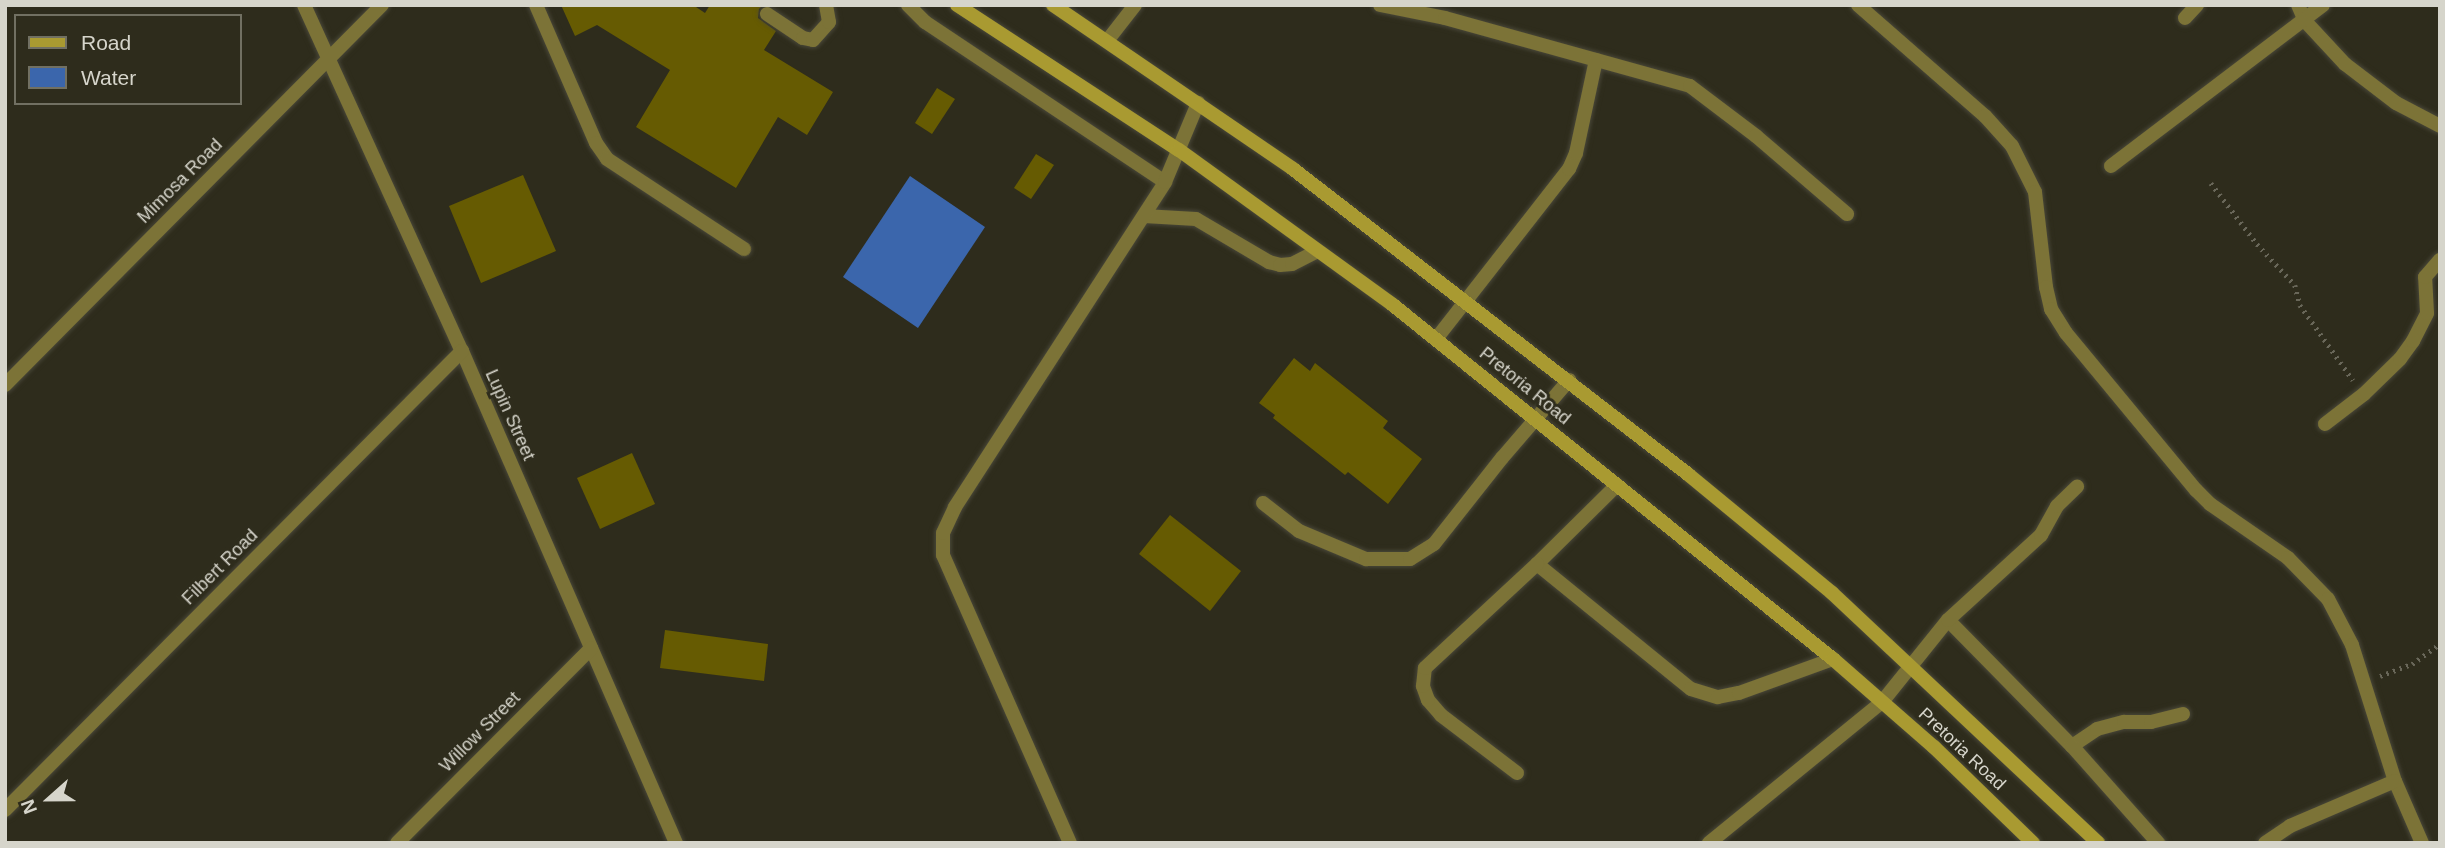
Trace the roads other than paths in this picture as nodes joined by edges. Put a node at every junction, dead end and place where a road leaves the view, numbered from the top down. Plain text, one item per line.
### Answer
1 (304, 5) edge
2 (382, 5) edge
3 (536, 5) edge
4 (826, 5) edge
5 (908, 5) edge
6 (957, 5) edge
7 (1053, 5) edge
8 (1135, 5) edge
9 (1380, 5) edge
10 (1857, 5) edge
11 (2197, 5) edge
12 (2298, 5) edge
13 (2323, 5) edge
14 (767, 15) dead end
15 (2185, 18) dead end
16 (2305, 21) junction
17 (1107, 41) junction
18 (328, 59) junction
19 (1596, 60) junction
20 (1198, 103) junction
21 (2440, 126) edge
22 (1179, 150) junction
23 (2111, 166) dead end
24 (1164, 182) junction
25 (1847, 214) dead end
26 (1144, 216) junction
27 (744, 249) dead end
28 (1316, 252) junction
29 (2440, 260) edge
30 (1467, 301) junction
31 (1436, 340) junction
32 (462, 351) junction
33 (1569, 380) junction
34 (5, 385) edge
35 (1537, 420) junction
36 (2325, 424) dead end
37 (1617, 485) junction
38 (2077, 487) dead end
39 (1263, 503) dead end
40 (1537, 564) junction
41 (1948, 620) junction
42 (591, 648) junction
43 (1833, 659) junction
44 (1909, 667) junction
45 (1882, 702) junction
46 (2183, 714) dead end
47 (2072, 746) junction
48 (1517, 774) dead end
49 (2395, 780) junction
50 (5, 810) edge
51 (2155, 842) edge
52 (397, 843) edge
53 (676, 843) edge
54 (1070, 843) edge
55 (1709, 843) edge
56 (2033, 843) edge
57 (2098, 843) edge
58 (2265, 843) edge
59 (2422, 843) edge

1 - 18 street, Lupin Street
2 - 18 street, Mimosa Road
3 - 27 street
4 - 14 street
5 - 24 street
6 - 22 main road, Pretoria Road
7 - 17 main road, Pretoria Road
8 - 17 street
9 - 19 street
10 - 49 street
11 - 15 street
12 - 16 street
13 - 16 street
16 - 21 street
16 - 23 street
17 - 20 main road, Pretoria Road
18 - 32 street, Lupin Street
18 - 34 street, Mimosa Road
19 - 25 street
19 - 30 street
20 - 22 street
20 - 30 main road, Pretoria Road
22 - 24 street
22 - 28 main road, Pretoria Road
24 - 26 street
26 - 28 street
26 - 54 street
28 - 31 main road, Pretoria Road
29 - 36 street
30 - 31 street
30 - 33 main road, Pretoria Road
31 - 35 main road, Pretoria Road
32 - 42 street, Lupin Street
32 - 50 street, Filbert Road
33 - 35 street
33 - 44 main road, Pretoria Road
35 - 37 main road, Pretoria Road
35 - 39 street
37 - 40 street
37 - 43 main road, Pretoria Road
38 - 41 street
40 - 43 street
40 - 48 street
41 - 44 street
41 - 47 street
42 - 52 street, Willow Street
42 - 53 street, Lupin Street
43 - 45 main road, Pretoria Road
44 - 45 street
44 - 57 main road, Pretoria Road
45 - 55 street
45 - 56 main road, Pretoria Road
46 - 47 street
47 - 51 street
49 - 58 street
49 - 59 street

